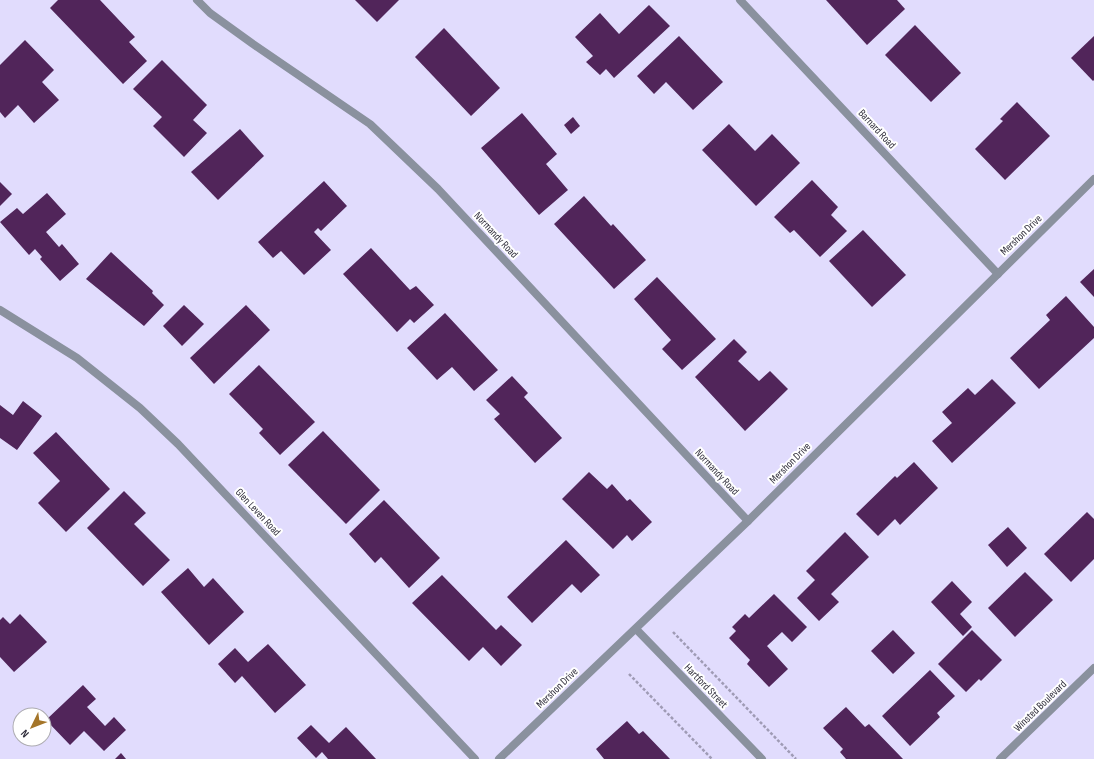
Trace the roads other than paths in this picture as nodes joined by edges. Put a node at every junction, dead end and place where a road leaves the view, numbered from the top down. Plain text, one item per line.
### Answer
1 (197, 0) edge
2 (740, 0) edge
3 (1094, 179) edge
4 (998, 274) junction
5 (0, 310) edge
6 (748, 521) junction
7 (636, 629) junction
8 (1094, 668) edge
9 (475, 759) edge
10 (499, 759) edge
11 (762, 759) edge
12 (1000, 759) edge

1 - 6 street, Normandy Road
2 - 4 street, Barnard Road
3 - 4 street, Mershon Drive
4 - 6 street, Mershon Drive
5 - 9 street, Glen Leven Road
6 - 7 street, Mershon Drive
7 - 10 street, Mershon Drive
7 - 11 street, Hartford Street
8 - 12 street, Winsted Boulevard

